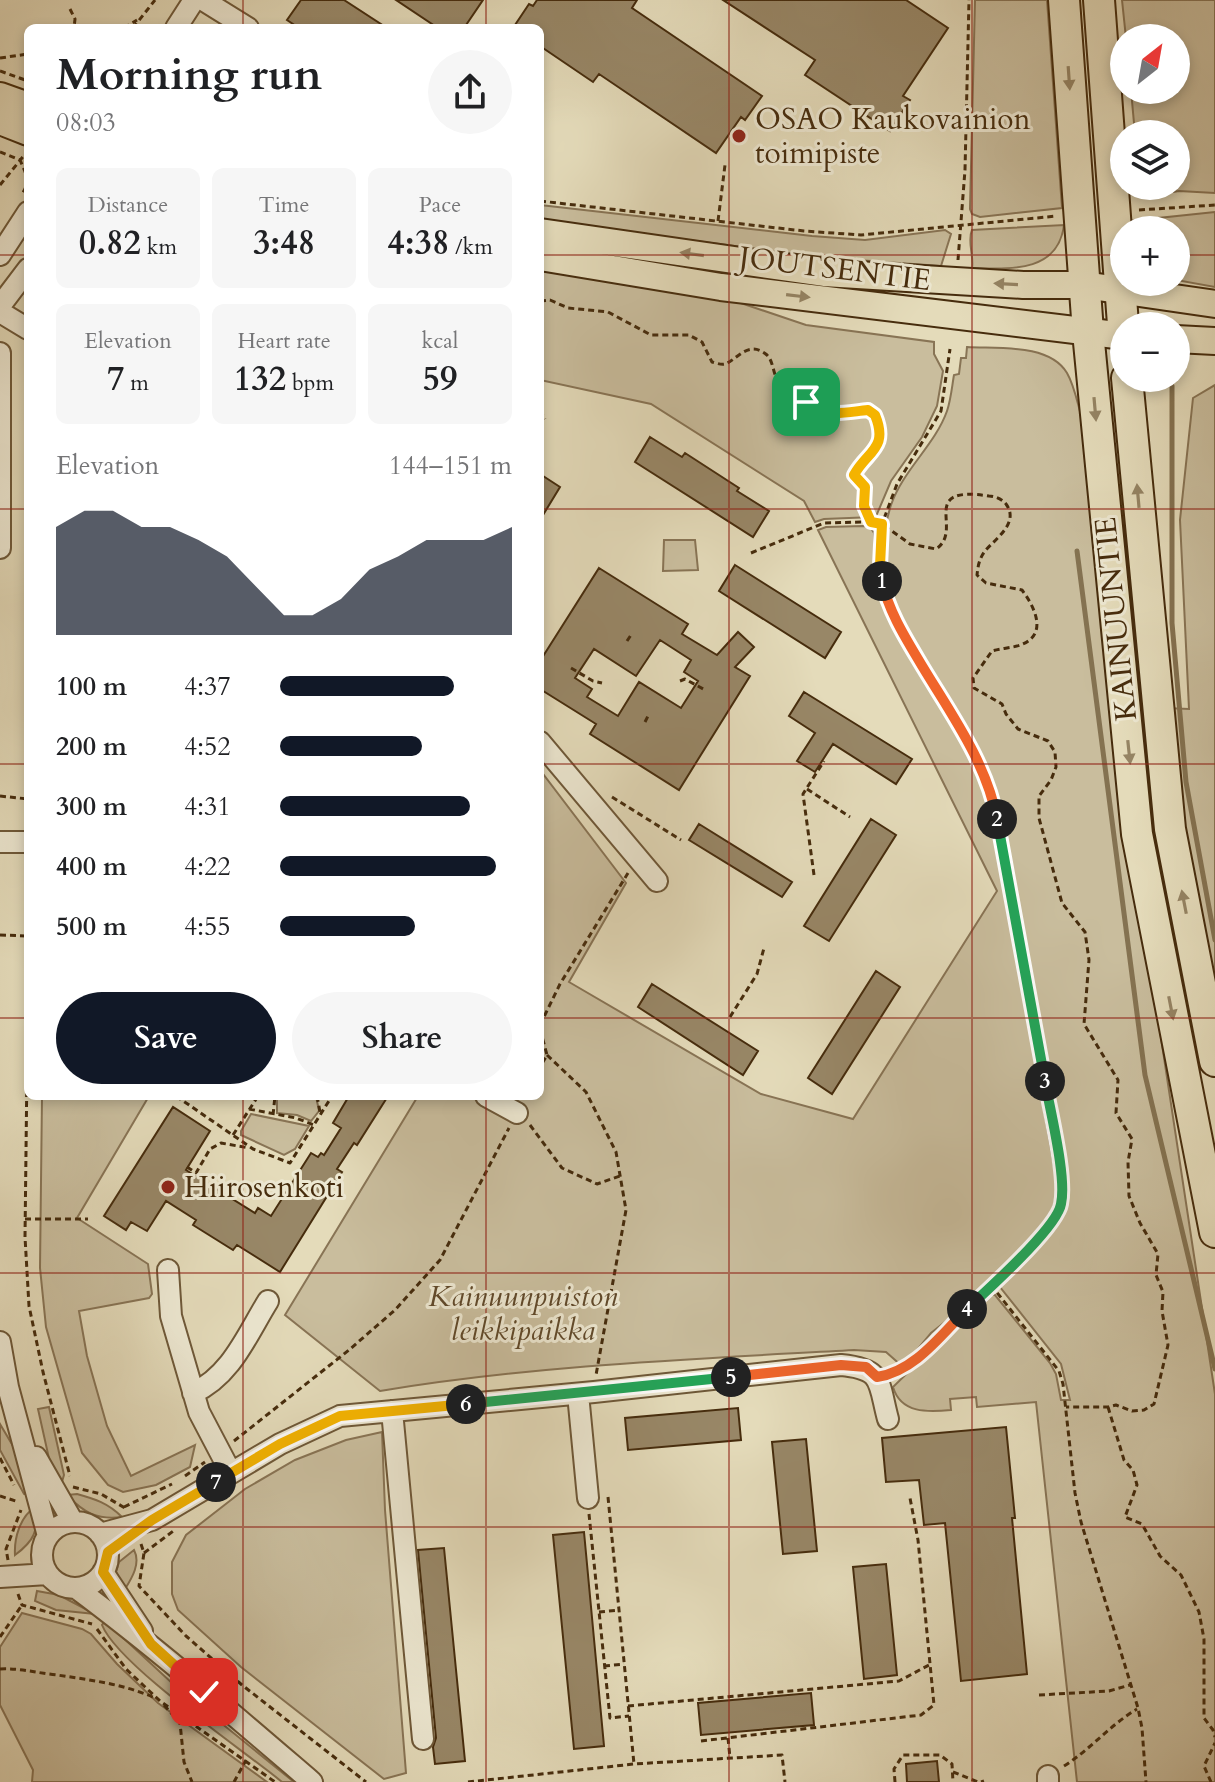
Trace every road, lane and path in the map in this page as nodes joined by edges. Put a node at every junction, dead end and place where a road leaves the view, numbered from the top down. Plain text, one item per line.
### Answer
1 (155, 0) edge
2 (203, 0) edge
3 (969, 0) edge
4 (1064, 0) edge
5 (1099, 0) edge
6 (70, 9) dead end
7 (142, 17) junction
8 (74, 24) edge
9 (131, 24) edge
10 (136, 24) edge
11 (242, 24) edge
12 (24, 55) edge
13 (0, 58) edge
14 (0, 71) edge
15 (24, 80) edge
16 (0, 96) edge
17 (24, 105) edge
18 (0, 121) edge
19 (24, 130) edge
20 (0, 152) edge
21 (24, 156) edge
22 (20, 160) junction
23 (725, 165) dead end
24 (24, 168) edge
25 (0, 185) edge
26 (544, 201) edge
27 (24, 204) edge
28 (1215, 205) edge
29 (1129, 211) dead end
30 (1062, 216) dead end
31 (1115, 216) edge
32 (718, 221) junction
33 (961, 224) junction
34 (544, 233) edge
35 (0, 255) edge
36 (544, 258) edge
37 (957, 265) dead end
38 (24, 275) edge
39 (1084, 285) junction
40 (1110, 288) edge
41 (1164, 296) edge
42 (544, 301) edge
43 (1215, 304) edge
44 (0, 309) edge
45 (24, 326) edge
46 (1088, 332) junction
47 (1110, 335) edge
48 (1190, 340) edge
49 (1215, 341) edge
50 (950, 349) dead end
51 (0, 353) edge
52 (1128, 392) edge
53 (871, 522) junction
54 (882, 524) junction
55 (0, 548) edge
56 (751, 553) dead end
57 (631, 635) dead end
58 (627, 641) dead end
59 (571, 668) dead end
60 (680, 681) dead end
61 (602, 683) dead end
62 (705, 690) dead end
63 (648, 716) dead end
64 (645, 722) dead end
65 (544, 747) edge
66 (824, 761) dead end
67 (807, 789) junction
68 (601, 790) dead end
69 (0, 796) edge
70 (24, 799) edge
71 (850, 817) dead end
72 (681, 840) dead end
73 (0, 842) edge
74 (24, 842) edge
75 (637, 859) junction
76 (814, 875) dead end
77 (657, 881) dead end
78 (0, 935) edge
79 (24, 936) edge
80 (764, 948) dead end
81 (730, 1017) dead end
82 (544, 1018) edge
83 (544, 1043) edge
84 (547, 1055) junction
85 (544, 1060) edge
86 (1215, 1061) edge
87 (26, 1100) edge
88 (182, 1100) edge
89 (255, 1100) edge
90 (275, 1100) edge
91 (318, 1100) edge
92 (330, 1100) edge
93 (493, 1100) edge
94 (249, 1109) junction
95 (517, 1113) junction
96 (321, 1114) junction
97 (273, 1115) junction
98 (314, 1125) junction
99 (233, 1135) junction
100 (253, 1149) junction
101 (187, 1167) dead end
102 (620, 1176) junction
103 (25, 1219) junction
104 (88, 1219) dead end
105 (1215, 1232) edge
106 (168, 1270) dead end
107 (991, 1285) junction
108 (268, 1301) dead end
109 (0, 1342) edge
110 (877, 1377) junction
111 (193, 1393) junction
112 (586, 1393) junction
113 (1066, 1407) junction
114 (1108, 1407) junction
115 (392, 1411) junction
116 (888, 1419) dead end
117 (22, 1432) junction
118 (218, 1453) junction
119 (0, 1458) edge
120 (231, 1473) junction
121 (606, 1483) dead end
122 (0, 1496) edge
123 (588, 1498) joint
124 (910, 1498) dead end
125 (23, 1504) junction
126 (137, 1520) junction
127 (73, 1522) junction
128 (180, 1527) dead end
129 (0, 1544) edge
130 (6, 1549) junction
131 (0, 1551) edge
132 (104, 1553) junction
133 (144, 1553) junction
134 (46, 1555) junction
135 (6, 1575) edge
136 (76, 1588) junction
137 (22, 1605) junction
138 (619, 1610) junction
139 (599, 1612) junction
140 (0, 1637) edge
141 (151, 1644) junction
142 (624, 1664) junction
143 (929, 1665) junction
144 (604, 1666) junction
145 (0, 1669) edge
146 (1130, 1685) junction
147 (1039, 1695) dead end
148 (160, 1701) junction
149 (628, 1706) junction
150 (1138, 1708) junction
151 (629, 1716) junction
152 (1215, 1737) edge
153 (728, 1738) junction
154 (423, 1739) dead end
155 (701, 1741) dead end
156 (1215, 1743) edge
157 (730, 1758) junction
158 (246, 1760) junction
159 (634, 1764) junction
160 (953, 1772) junction
161 (1048, 1779) edge
162 (192, 1782) edge
163 (234, 1782) edge
164 (275, 1782) edge
165 (312, 1782) edge
166 (366, 1782) edge
167 (468, 1782) edge
168 (785, 1782) edge
169 (895, 1782) edge
170 (953, 1782) edge
171 (981, 1782) edge
172 (1146, 1782) edge
173 (1211, 1782) edge

1 - 7 path
2 - 11 street
3 - 33 path
4 -> 39 highway, KAINUUNTIE
5 - 31 highway
6 - 8 path
7 - 9 path
7 - 10 path
12 - 13 path
14 - 15 path
16 - 17 main road
18 - 19 main road
20 - 22 path
21 - 22 path
22 - 24 path
22 - 25 path
23 - 32 path
26 - 32 path
27 - 35 street
28 - 29 path
30 - 33 path
32 - 33 path
33 - 37 path
39 -> 34 main road, JOUTSENTIE
36 -> 46 main road, JOUTSENTIE
38 - 44 street
39 - 40 main road, JOUTSENTIE
39 - 46 highway, KAINUUNTIE
41 - 43 main road, JOUTSENTIE
42 - 53 path
44 - 45 street
46 - 47 main road, JOUTSENTIE
46 -> 105 highway, KAINUUNTIE
48 - 49 main road
50 - 54 path
51 - 55 street
86 -> 52 highway, KAINUUNTIE
53 - 54 path
53 - 56 path
54 - 107 path
54 - 114 path
57 - 58 path
59 - 61 path
60 - 62 path
63 - 64 path
65 - 75 street
66 - 67 path
67 - 71 path
67 - 76 path
68 - 72 path
69 - 70 path
73 - 74 street
75 - 77 street
75 - 82 path
78 - 79 path
80 - 81 path
83 - 84 path
84 - 85 path
84 - 102 path
87 - 103 path
88 - 99 path
89 - 94 path
90 - 97 path
91 - 96 path
92 - 96 path
93 - 95 street
94 - 97 path
94 - 99 path
95 - 102 path
95 - 118 path
96 - 98 path
97 - 98 path
98 - 100 path
99 - 100 path
100 - 101 path
102 - 112 path
103 - 104 path
103 - 126 path
106 - 111 street
107 - 110 path
107 - 113 path
108 - 111 street
109 - 117 street
110 - 112 street
110 - 116 street
111 - 118 street
112 - 115 street
112 - 123 street
113 - 114 path
113 - 146 path
114 - 152 path
115 - 120 street
115 - 154 street
117 - 127 street
117 - 134 street
118 - 120 street
118 - 126 path
119 - 125 path
120 - 126 street
121 - 138 path
122 - 125 path
123 - 139 path
124 - 143 path
125 - 130 path
126 - 132 street
126 - 133 path
127 - 132 street
127 - 134 street
128 - 133 path
129 - 130 path
130 - 131 path
130 - 135 path
132 - 136 street
132 - 141 street
133 - 166 path
134 - 135 street
134 - 136 street
135 - 137 path
136 - 141 street
137 - 140 path
137 - 148 path
138 - 139 path
138 - 142 path
139 - 144 path
141 - 165 street
142 - 144 path
142 - 149 path
143 - 149 path
143 - 153 path
144 - 151 path
145 - 148 path
146 - 147 path
146 - 150 path
148 - 158 path
148 - 162 path
149 - 151 path
150 - 161 path
150 - 172 path
151 - 159 path
153 - 155 path
153 - 157 path
156 - 173 path
157 - 159 path
157 - 168 path
158 - 163 path
158 - 164 path
159 - 167 path
160 - 169 path
160 - 170 path
160 - 171 path

